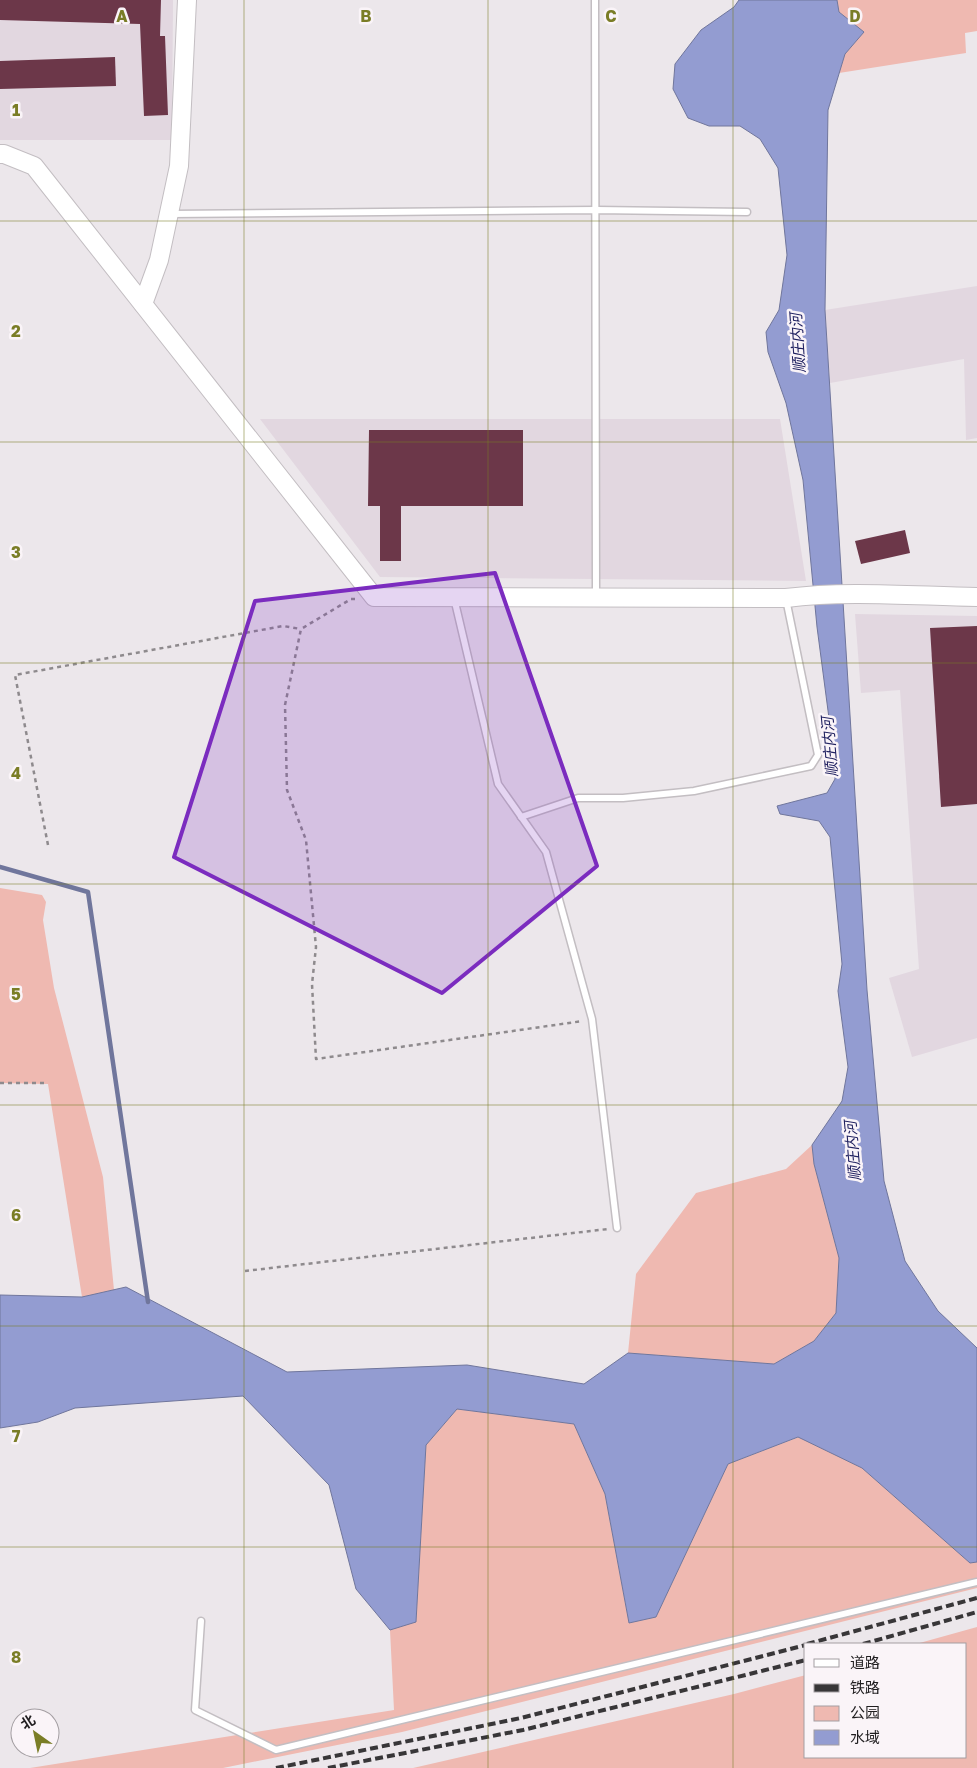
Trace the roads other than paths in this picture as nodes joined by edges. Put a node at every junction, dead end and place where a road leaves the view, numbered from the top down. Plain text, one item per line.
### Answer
1 (188, 0) edge
2 (595, 0) edge
3 (0, 154) edge
4 (596, 210) junction
5 (747, 212) dead end
6 (169, 214) junction
7 (143, 304) junction
8 (454, 597) junction
9 (977, 597) edge
10 (596, 598) junction
11 (786, 598) junction
12 (521, 817) junction
13 (617, 1228) road end
14 (977, 1582) edge
15 (201, 1620) dead end

1 - 6 street
2 - 4 lane
3 - 7 street
4 - 5 lane
4 - 6 lane
4 - 10 lane
6 - 7 street
7 - 8 street
8 - 10 street
8 - 12 lane
9 - 11 street
10 - 11 street
11 - 12 lane
12 - 13 lane
14 - 15 lane

